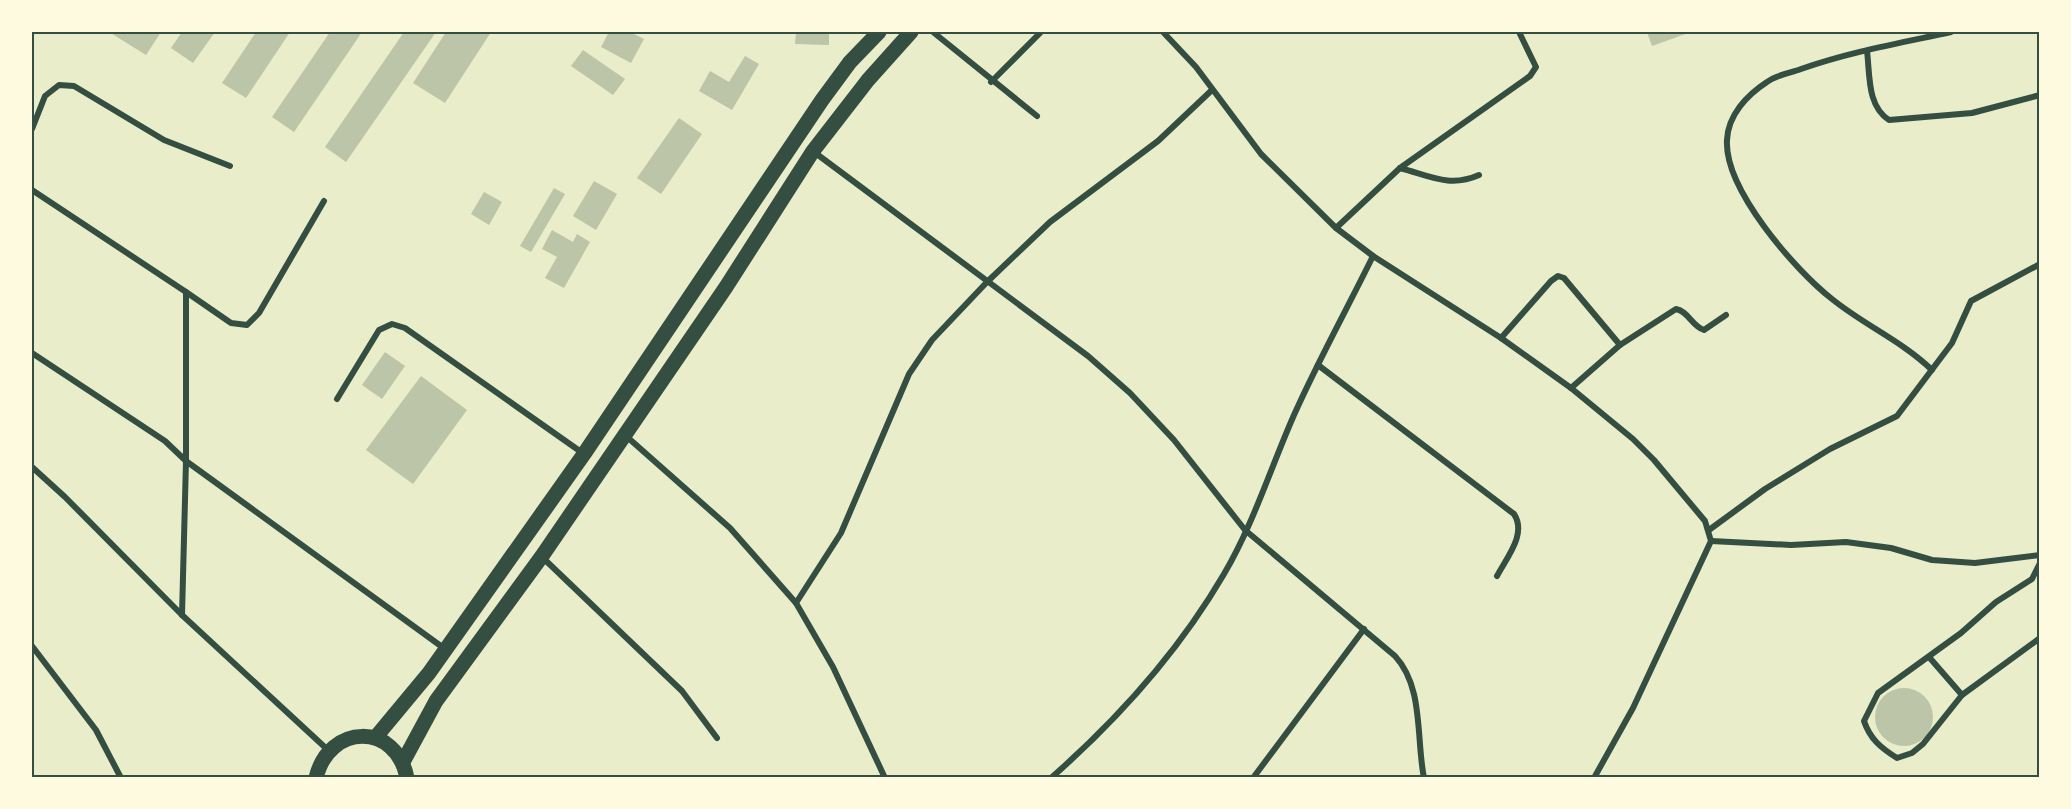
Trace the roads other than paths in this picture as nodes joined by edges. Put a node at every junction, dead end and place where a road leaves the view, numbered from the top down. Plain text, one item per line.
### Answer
1 (879, 32) edge
2 (911, 32) edge
3 (933, 32) edge
4 (1041, 32) edge
5 (1163, 32) edge
6 (1519, 32) edge
7 (1951, 32) edge
8 (1867, 51) junction
9 (991, 82) junction
10 (1212, 90) junction
11 (2040, 95) edge
12 (1037, 116) dead end
13 (32, 129) edge
14 (813, 152) junction
15 (230, 166) dead end
16 (1400, 168) junction
17 (1479, 175) dead end
18 (32, 190) edge
19 (324, 201) dead end
20 (1336, 228) junction
21 (1373, 256) junction
22 (2040, 264) edge
23 (987, 282) junction
24 (186, 292) junction
25 (1726, 315) dead end
26 (1501, 338) junction
27 (1620, 345) junction
28 (32, 353) edge
29 (1318, 365) junction
30 (1932, 370) junction
31 (1571, 388) junction
32 (337, 399) dead end
33 (623, 433) junction
34 (584, 454) junction
35 (186, 460) junction
36 (32, 468) edge
37 (1245, 530) junction
38 (1709, 530) junction
39 (1711, 541) junction
40 (2040, 555) edge
41 (542, 556) junction
42 (2040, 563) edge
43 (1497, 576) dead end
44 (796, 603) junction
45 (182, 615) junction
46 (1364, 629) junction
47 (2040, 638) edge
48 (32, 646) edge
49 (445, 650) junction
50 (1929, 657) junction
51 (1962, 695) junction
52 (375, 738) junction
53 (717, 738) dead end
54 (329, 751) junction
55 (403, 762) junction
56 (121, 777) edge
57 (316, 777) edge
58 (407, 777) edge
59 (885, 777) edge
60 (1050, 777) edge
61 (1253, 777) edge
62 (1423, 777) edge
63 (1594, 777) edge

1 - 34 main road
2 - 14 main road
3 - 9 street
4 - 9 street
5 - 10 street
6 - 16 street
7 - 8 street
8 - 11 street
8 - 30 street
9 - 12 street
10 - 20 street
10 - 23 street
13 - 15 street
14 - 23 street
14 - 33 main road
16 - 17 street
16 - 20 street
18 - 24 street
19 - 24 street
20 - 21 street
21 - 26 street
21 - 29 street
22 - 30 street
23 - 37 street
23 - 44 street
24 - 35 street
25 - 27 street
26 - 27 street
26 - 31 street
27 - 31 street
28 - 35 street
29 - 37 street
29 - 43 street
30 - 38 street
31 - 38 street
32 - 34 street
33 - 41 main road
33 - 44 street
34 - 49 main road
35 - 45 street
35 - 49 street
36 - 45 street
37 - 46 street
37 - 60 street
38 - 39 street
39 - 40 street
39 - 63 street
41 - 53 street
41 - 55 main road
42 - 50 street
44 - 59 street
45 - 54 street
46 - 61 street
46 - 62 street
47 - 51 street
48 - 56 street
49 - 52 main road
50 - 51 street
50 - 51 street
52 - 54 main road
52 - 55 main road
54 - 57 main road
55 - 58 main road

